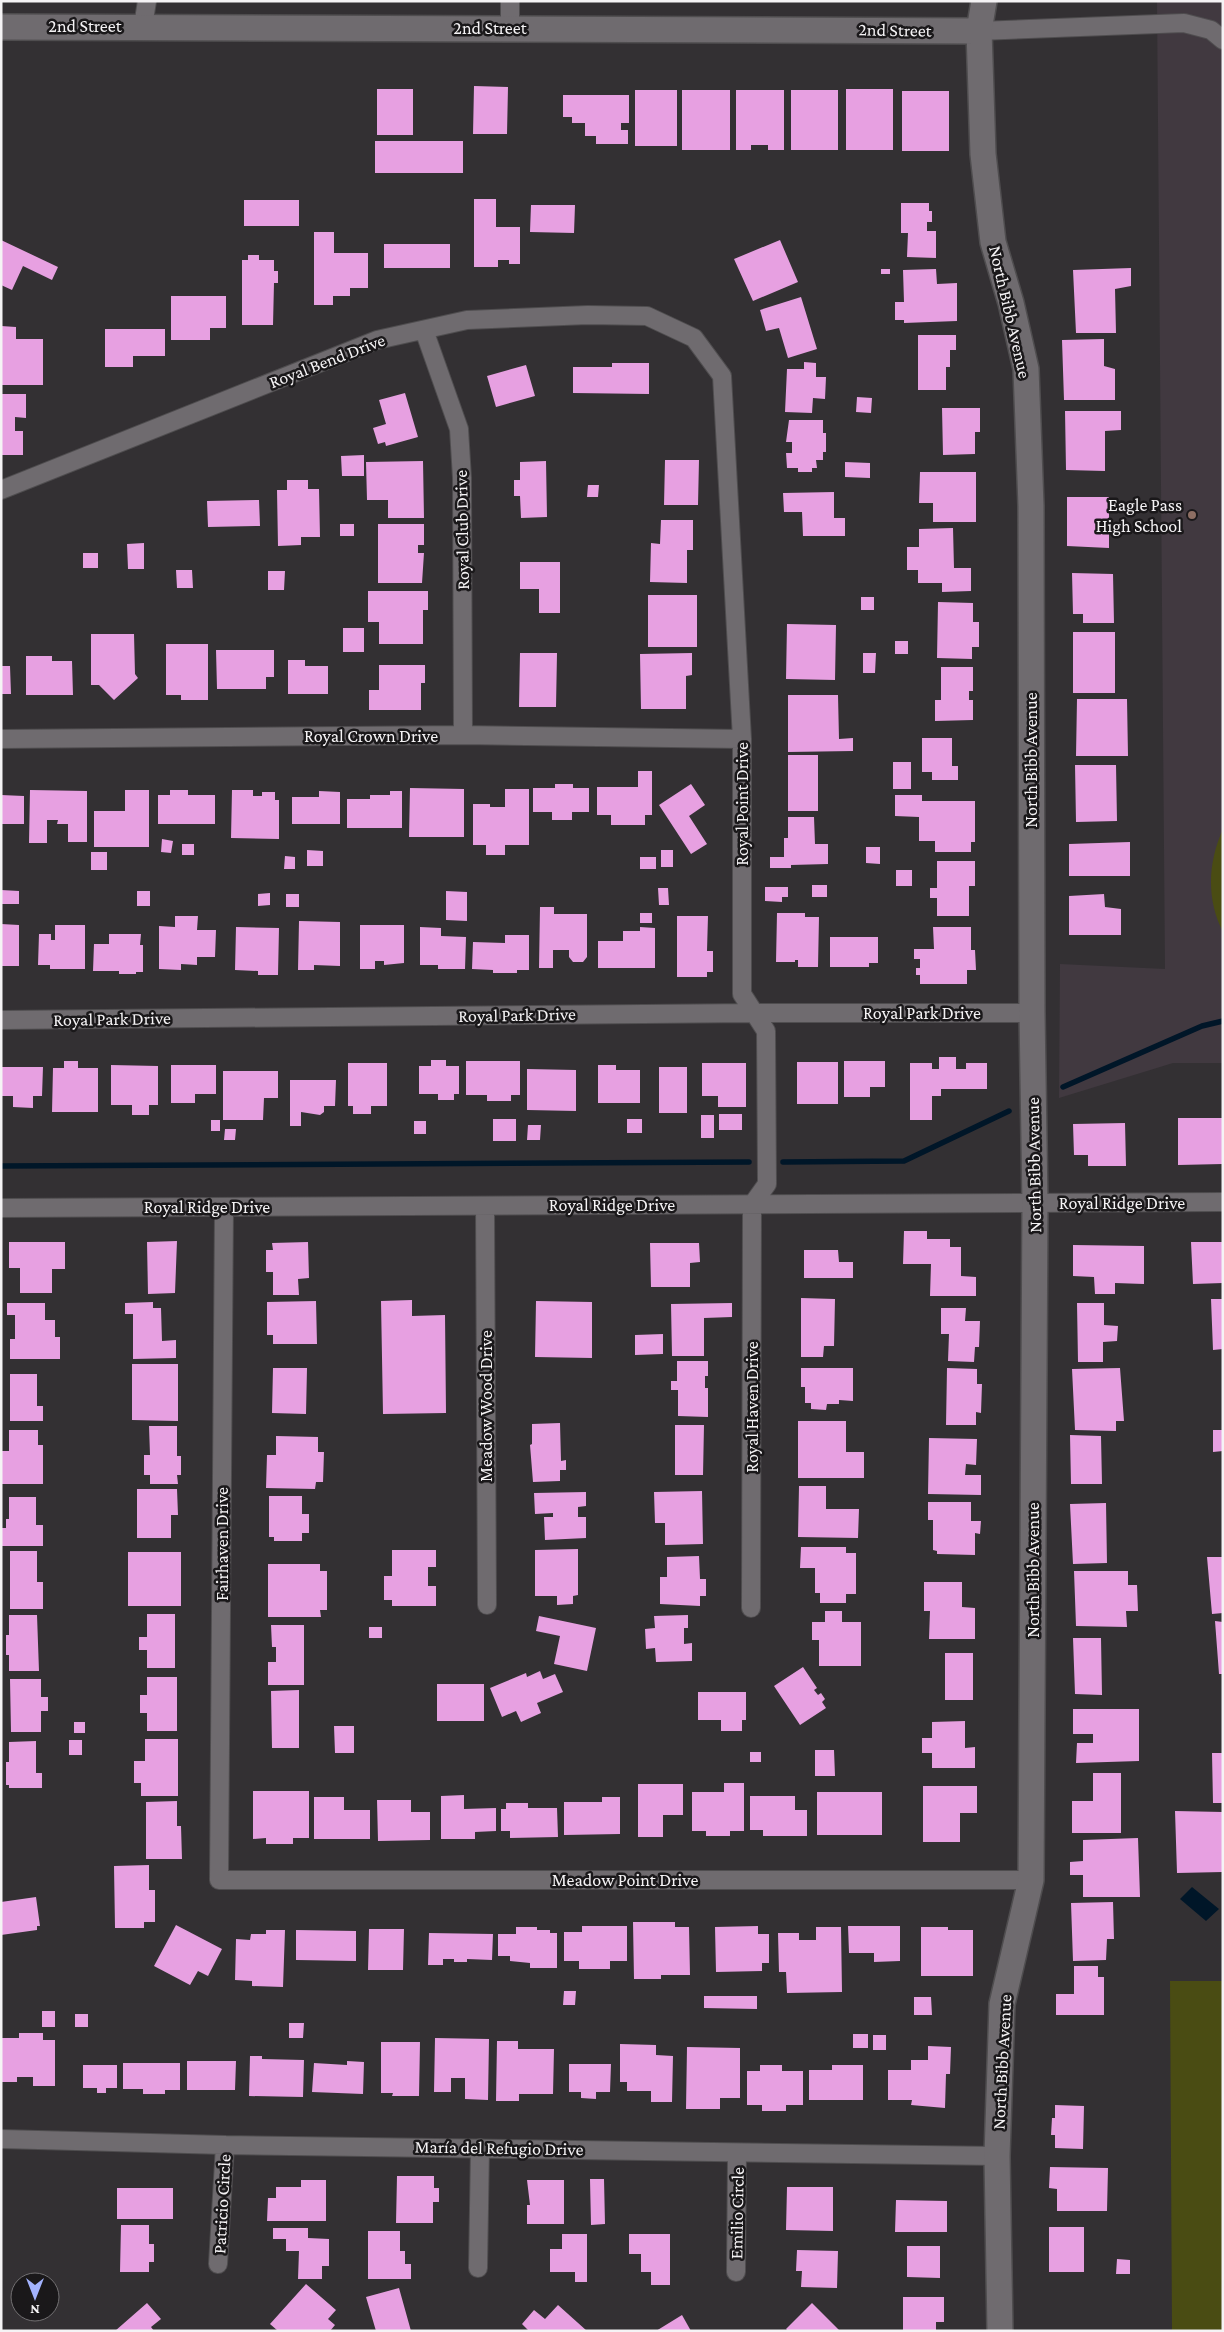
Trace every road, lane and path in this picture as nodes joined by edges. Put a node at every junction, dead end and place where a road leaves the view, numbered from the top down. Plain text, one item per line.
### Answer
1 (147, 1) edge
2 (510, 1) edge
3 (984, 1) edge
4 (143, 26) junction
5 (1, 27) edge
6 (510, 28) junction
7 (979, 31) junction
8 (1223, 40) edge
9 (424, 330) junction
10 (722, 391) joint
11 (1, 490) edge
12 (463, 735) junction
13 (1, 739) edge
14 (742, 739) junction
15 (752, 1013) junction
16 (1032, 1013) junction
17 (1, 1020) edge
18 (1223, 1202) edge
19 (1035, 1204) junction
20 (752, 1205) junction
21 (486, 1206) junction
22 (224, 1207) junction
23 (1, 1208) edge
24 (488, 1605) dead end
25 (751, 1608) dead end
26 (219, 1880) joint
27 (1031, 1880) junction
28 (1, 2138) edge
29 (225, 2144) junction
30 (480, 2148) junction
31 (737, 2153) junction
32 (997, 2156) junction
33 (218, 2264) dead end
34 (478, 2268) dead end
35 (736, 2272) dead end
36 (1000, 2331) edge

1 - 4 street
2 - 6 street
3 - 7 main road, North Bibb Avenue
4 - 5 main road, 2nd Street
4 - 6 main road, 2nd Street
6 - 7 main road, 2nd Street
7 - 8 street
7 - 16 main road, North Bibb Avenue
9 - 10 street, Royal Bend Drive
9 - 11 street, Royal Bend Drive
9 - 12 street, Royal Club Drive
10 - 14 street, Royal Point Drive
12 - 13 street, Royal Crown Drive
12 - 14 street, Royal Crown Drive
14 - 15 street, Royal Point Drive
15 - 16 street, Royal Park Drive
15 - 17 street, Royal Park Drive
15 - 20 street, Royal Point Drive
16 - 19 main road, North Bibb Avenue
18 - 19 street, Royal Ridge Drive
19 - 20 street, Royal Ridge Drive
19 - 27 main road, North Bibb Avenue
20 - 21 street, Royal Ridge Drive
20 - 25 street, Royal Haven Drive
21 - 22 street, Royal Ridge Drive
21 - 24 street, Meadow Wood Drive
22 - 23 street, Royal Ridge Drive
22 - 26 street, Fairhaven Drive
26 - 27 street, Meadow Point Drive
27 - 32 main road, North Bibb Avenue
28 - 29 street, María del Refugio Drive
29 - 30 street, María del Refugio Drive
29 - 33 street, Patricio Circle
30 - 31 street, María del Refugio Drive
30 - 34 street
31 - 32 street, María del Refugio Drive
31 - 35 street, Emilio Circle
32 - 36 main road, North Bibb Avenue

